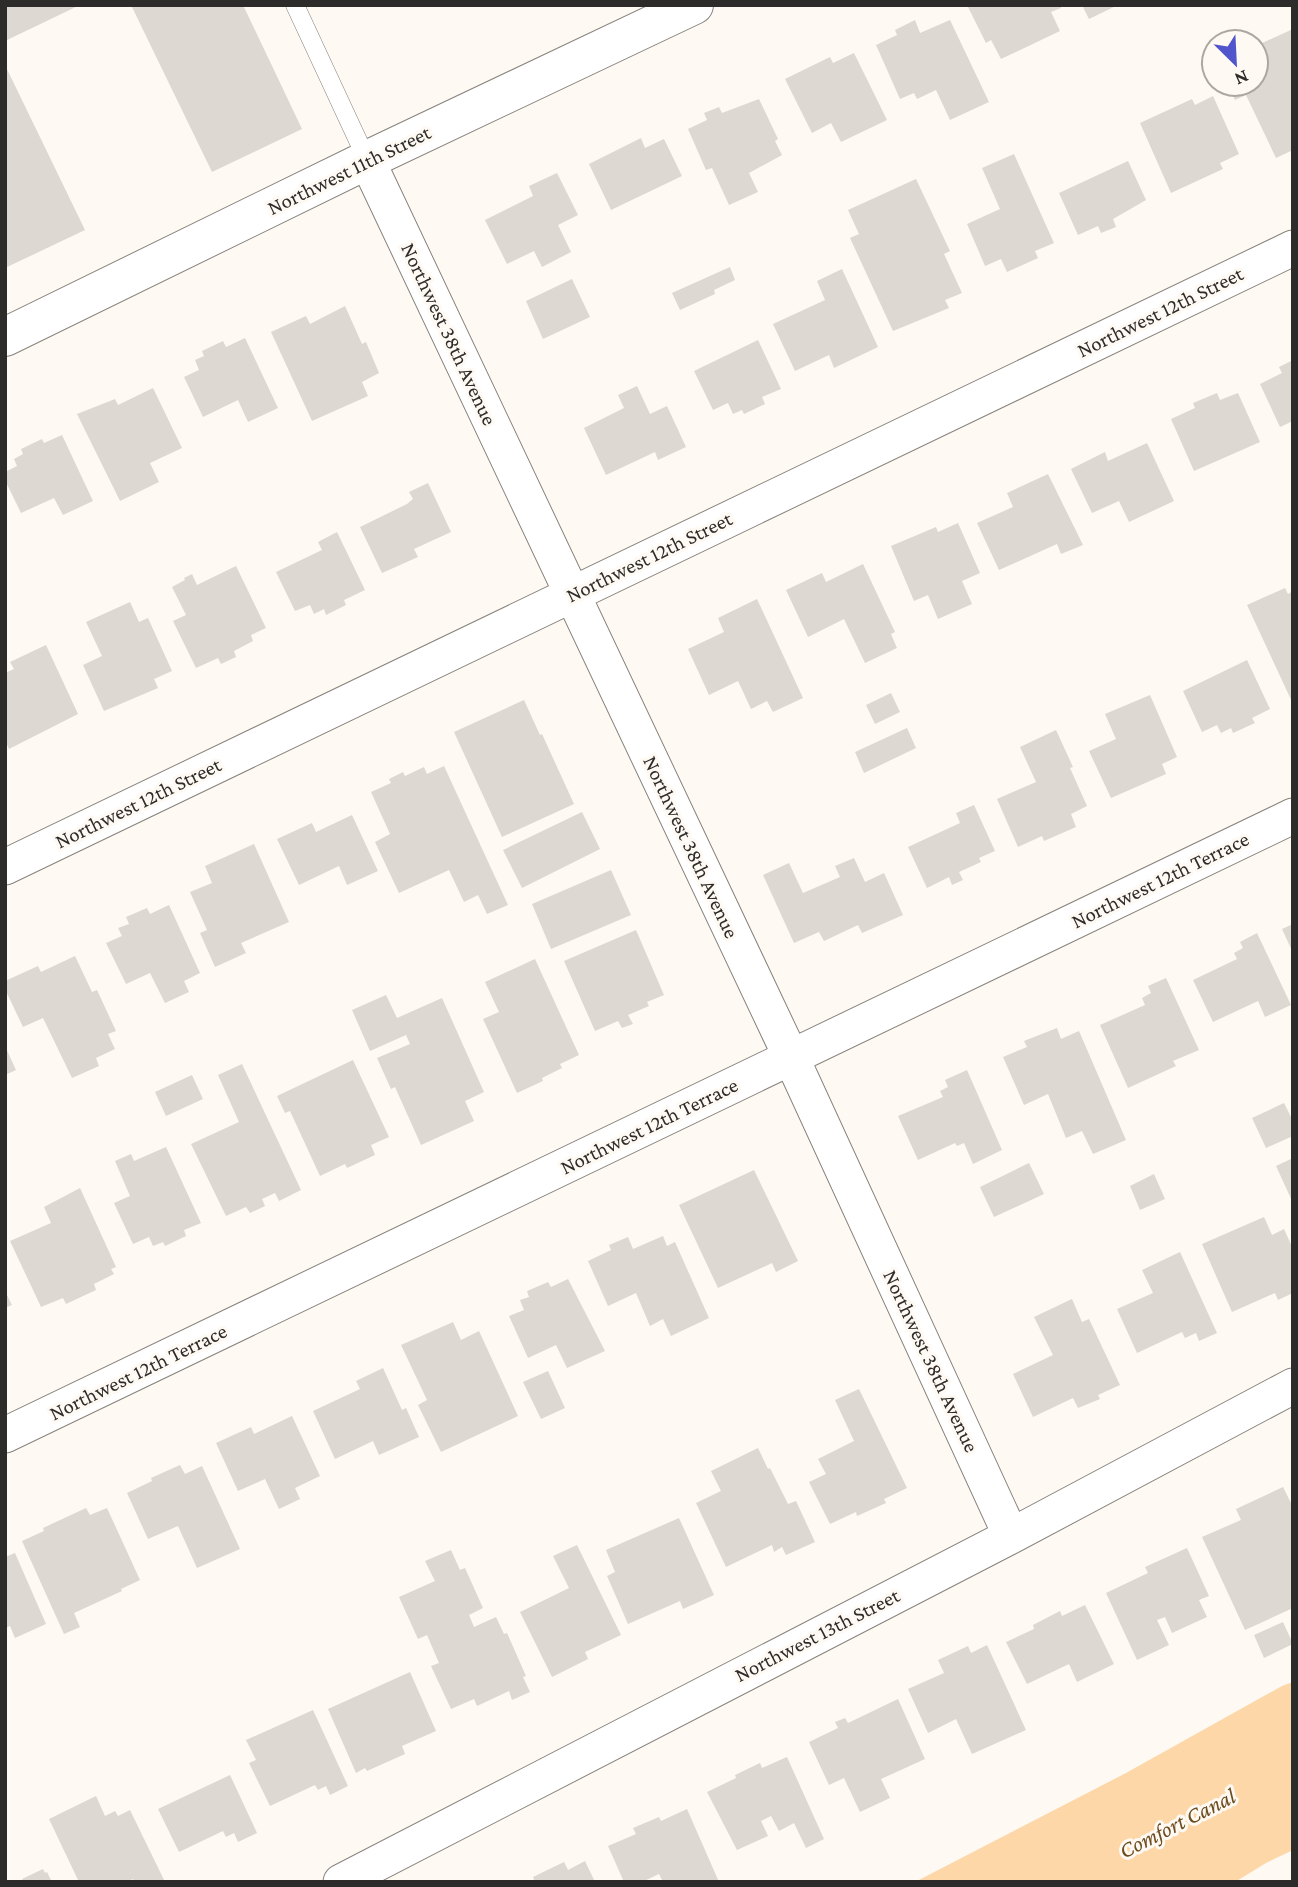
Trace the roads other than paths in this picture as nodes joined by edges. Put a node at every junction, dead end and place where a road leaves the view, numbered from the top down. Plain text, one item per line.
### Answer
1 (295, 5) edge
2 (694, 5) edge
3 (367, 160) junction
4 (1293, 248) edge
5 (5, 337) edge
6 (572, 594) junction
7 (1293, 816) edge
8 (5, 867) edge
9 (791, 1057) junction
10 (1293, 1386) edge
11 (5, 1436) edge
12 (1011, 1535) junction
13 (341, 1882) edge

1 - 3 lane
2 - 3 street, Northwest 11th Street
3 - 5 street, Northwest 11th Street
3 - 6 street, Northwest 38th Avenue
4 - 6 street, Northwest 12th Street
6 - 8 street, Northwest 12th Street
6 - 9 street, Northwest 38th Avenue
7 - 9 street, Northwest 12th Terrace
9 - 11 street, Northwest 12th Terrace
9 - 12 street, Northwest 38th Avenue
10 - 12 street, Northwest 13th Street
12 - 13 street, Northwest 13th Street

